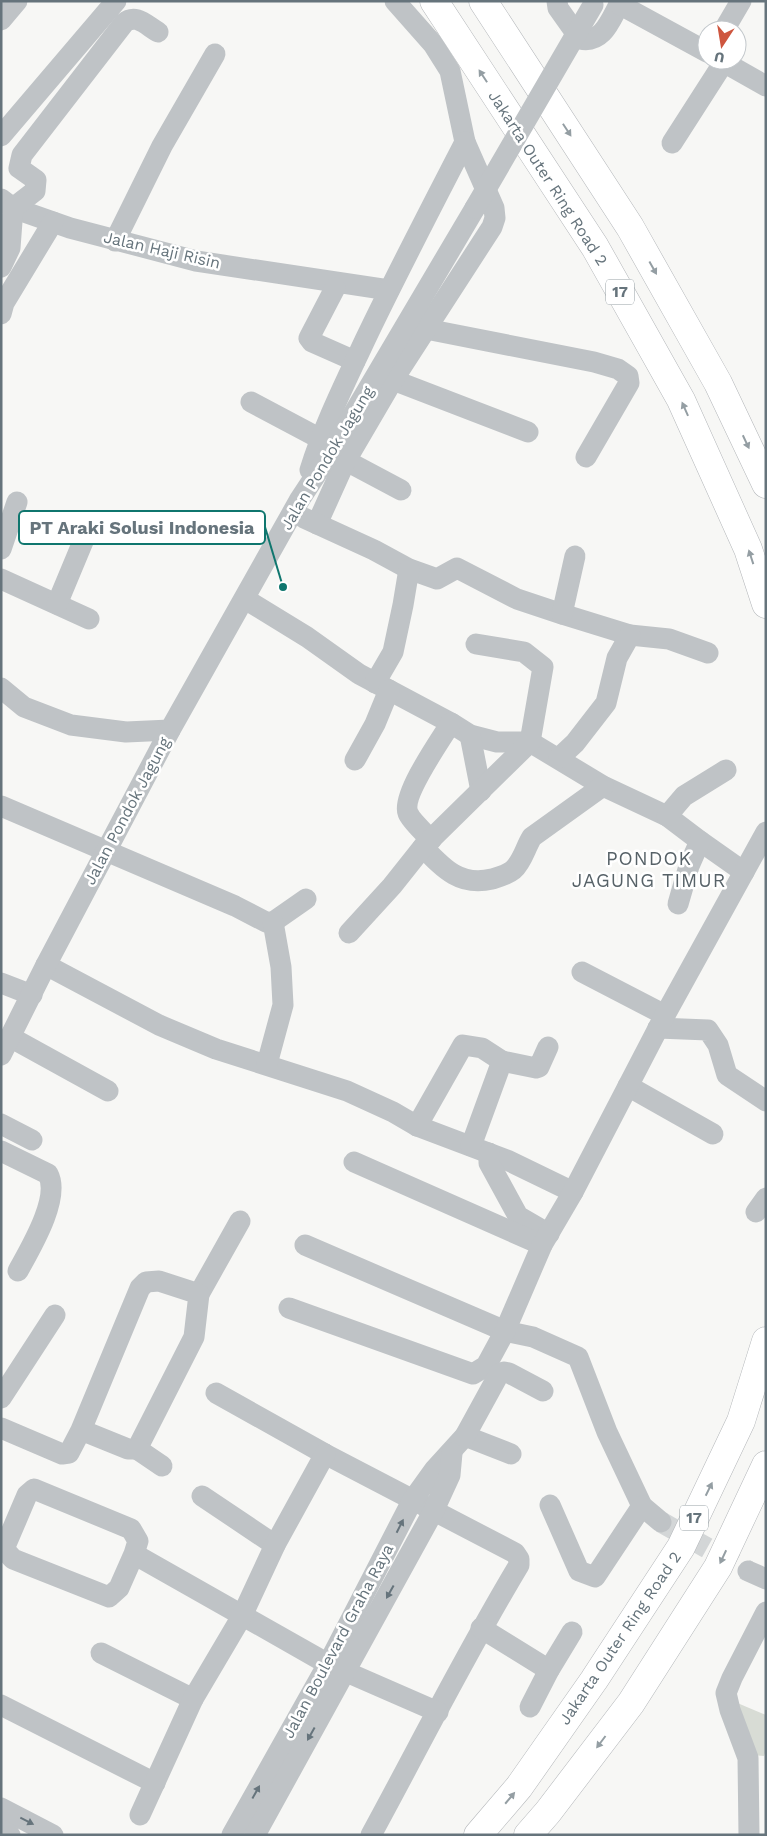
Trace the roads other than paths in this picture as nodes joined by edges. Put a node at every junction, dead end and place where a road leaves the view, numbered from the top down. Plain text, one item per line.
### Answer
1 (17, 1) edge
2 (116, 1) edge
3 (395, 1) edge
4 (434, 1) edge
5 (483, 1) edge
6 (557, 1) edge
7 (741, 1) edge
8 (594, 3) edge
9 (620, 3) edge
10 (1, 20) edge
11 (730, 20) edge
12 (158, 32) dead end
13 (697, 47) edge
14 (215, 54) dead end
15 (711, 70) edge
16 (738, 70) edge
17 (766, 86) edge
18 (4, 132) edge
19 (465, 142) junction
20 (672, 143) dead end
21 (7, 204) edge
22 (53, 222) junction
23 (115, 240) junction
24 (1, 267) edge
25 (335, 288) dead end
26 (389, 290) junction
27 (1, 314) edge
28 (426, 329) junction
29 (355, 361) junction
30 (393, 380) junction
31 (251, 402) dead end
32 (528, 432) dead end
33 (332, 450) junction
34 (586, 457) dead end
35 (766, 484) edge
36 (400, 490) dead end
37 (17, 502) dead end
38 (297, 506) junction
39 (317, 524) junction
40 (87, 532) dead end
41 (1, 549) edge
42 (575, 556) dead end
43 (409, 569) junction
44 (1, 579) edge
45 (245, 600) junction
46 (57, 604) junction
47 (766, 604) edge
48 (562, 614) junction
49 (89, 619) dead end
50 (630, 635) junction
51 (476, 644) dead end
52 (708, 653) dead end
53 (382, 687) junction
54 (1, 688) edge
55 (451, 723) junction
56 (170, 730) junction
57 (470, 735) junction
58 (530, 742) junction
59 (559, 758) junction
60 (355, 760) dead end
61 (726, 770) dead end
62 (603, 786) junction
63 (481, 791) junction
64 (1, 806) edge
65 (667, 816) junction
66 (766, 832) edge
67 (700, 841) junction
68 (427, 843) junction
69 (106, 850) junction
70 (744, 872) junction
71 (306, 899) dead end
72 (678, 904) dead end
73 (272, 922) junction
74 (349, 933) dead end
75 (46, 965) junction
76 (582, 972) dead end
77 (1, 982) edge
78 (32, 995) junction
79 (661, 1022) junction
80 (6, 1046) edge
81 (548, 1047) dead end
82 (502, 1061) junction
83 (267, 1064) junction
84 (628, 1086) junction
85 (108, 1091) dead end
86 (766, 1102) edge
87 (1, 1124) edge
88 (416, 1126) junction
89 (713, 1134) dead end
90 (32, 1140) dead end
91 (480, 1149) junction
92 (1, 1151) edge
93 (354, 1162) dead end
94 (573, 1192) junction
95 (240, 1221) dead end
96 (546, 1240) junction
97 (305, 1245) dead end
98 (18, 1271) dead end
99 (199, 1294) junction
100 (289, 1308) dead end
101 (56, 1315) dead end
102 (505, 1331) junction
103 (766, 1342) edge
104 (543, 1391) dead end
105 (216, 1393) dead end
106 (1, 1398) edge
107 (1, 1428) edge
108 (81, 1430) junction
109 (465, 1436) junction
110 (137, 1450) junction
111 (452, 1453) junction
112 (325, 1454) junction
113 (511, 1454) dead end
114 (766, 1465) edge
115 (162, 1466) dead end
116 (202, 1496) dead end
117 (412, 1501) junction
118 (550, 1505) dead end
119 (642, 1506) junction
120 (433, 1512) junction
121 (661, 1522) tunnel mouth
122 (275, 1545) junction
123 (134, 1554) junction
124 (766, 1612) edge
125 (242, 1616) junction
126 (481, 1628) junction
127 (572, 1632) dead end
128 (101, 1653) dead end
129 (337, 1668) junction
130 (549, 1670) junction
131 (193, 1699) junction
132 (1, 1705) edge
133 (530, 1707) dead end
134 (438, 1712) junction
135 (757, 1759) edge
136 (155, 1783) junction
137 (1, 1808) edge
138 (140, 1815) dead end
139 (1, 1830) edge
140 (755, 1833) edge
141 (10, 1835) edge
142 (53, 1835) edge
143 (232, 1835) edge
144 (254, 1835) edge
145 (371, 1835) edge
146 (478, 1835) edge
147 (528, 1835) edge

1 - 10 street
2 - 18 street
3 - 19 street
47 -> 4 highway, Jakarta Outer Ring Road 2 / 17
5 -> 35 highway, 17
6 - 9 street
7 - 11 street
8 - 33 street, Jalan Pondok Jagung, bridge
9 - 13 street
12 - 21 street
14 - 23 street
15 - 20 street
16 - 17 street
19 - 26 street
19 - 28 street
21 - 22 street, Jalan Haji Risin
21 - 24 street
22 - 23 street, Jalan Haji Risin
22 - 27 street
23 - 26 street, Jalan Haji Risin
25 - 29 street
26 - 29 street
28 - 30 street
28 - 34 street
29 - 33 street
30 - 32 street
30 - 33 street
31 - 33 street
33 - 36 street
33 - 38 street, Jalan Pondok Jagung
33 - 39 street
37 - 41 street
38 - 39 street
38 - 45 street, Jalan Pondok Jagung
39 - 43 street
40 - 46 street
42 - 48 street
43 - 48 street
43 - 53 street
44 - 46 street
45 - 53 street
45 - 56 street, Jalan Pondok Jagung
46 - 49 street
48 - 50 street
50 - 52 street
50 - 59 street
51 - 58 street
53 - 55 street
53 - 60 street
54 - 56 street
55 - 57 street
55 - 68 street
56 - 69 street, Jalan Pondok Jagung
57 - 58 street
57 - 63 street
58 - 59 street
58 - 63 street
59 - 62 street
61 - 65 street
62 - 65 street
62 - 68 street
63 - 68 street
64 - 69 street
65 - 67 street
66 - 70 street
67 - 70 street
67 - 72 street
68 - 74 street
69 - 73 street
69 - 75 street, Jalan Pondok Jagung
70 - 79 street
71 - 73 street
73 - 83 street
75 - 78 street, Jalan Pondok Jagung
75 - 83 street
76 - 79 street
77 - 78 street
78 - 80 street, Jalan Pondok Jagung
79 - 84 street
79 - 86 street
80 - 85 street
81 - 82 street
82 - 88 street
82 - 91 street
83 - 88 street
84 - 89 street
84 - 94 street
87 - 90 street
88 - 91 street
91 - 94 street
91 - 96 street
92 - 98 street
93 - 96 street
94 - 96 street
95 - 99 street
96 - 102 street
97 - 102 street
99 - 108 street
99 - 110 street
100 - 102 street
101 - 106 street
102 - 119 street
146 -> 103 highway, Jakarta Outer Ring Road 2 / 17
104 - 109 street, Jalan Boulevard Graha Raya
105 - 112 street
107 - 108 street
108 - 110 street
109 - 111 street, Jalan Boulevard Graha Raya
109 - 113 street
110 - 115 street
111 - 117 street, Jalan Boulevard Graha Raya
111 - 120 street, Jalan Boulevard Graha Raya
112 - 117 street
112 - 122 street
114 -> 147 highway
116 - 122 street
117 - 120 street
129 -> 117 street, Jalan Boulevard Graha Raya
118 - 119 street
119 - 121 street
120 - 126 street
120 -> 129 street, Jalan Boulevard Graha Raya
122 - 125 street
123 - 123 street
123 - 125 street
124 - 135 street
125 - 129 street
125 - 131 street
126 - 130 street
126 - 134 street
127 - 130 street
128 - 131 street
129 - 134 street
143 -> 129 street, Jalan Boulevard Graha Raya
129 -> 144 street, Jalan Boulevard Graha Raya
130 - 133 street
131 - 136 street
132 - 136 street
134 - 145 street
135 - 140 street
136 - 138 street
137 -> 142 street
139 - 141 street

